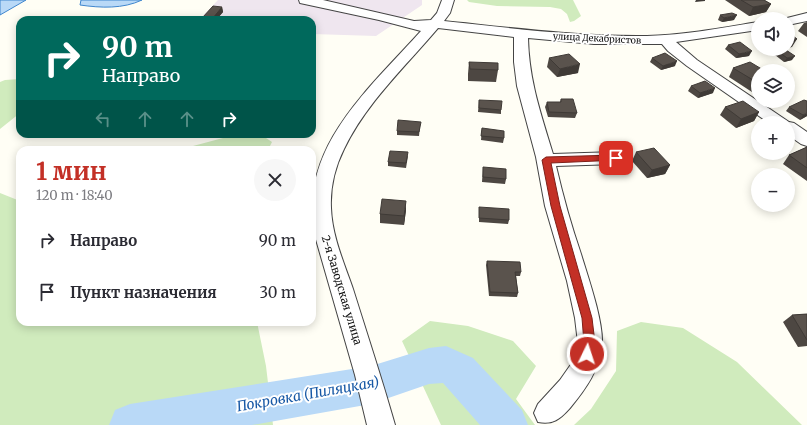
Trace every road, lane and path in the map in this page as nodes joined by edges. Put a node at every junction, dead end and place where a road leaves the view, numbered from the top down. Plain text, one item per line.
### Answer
1 (305, 0) edge
2 (448, 0) edge
3 (807, 17) edge
4 (795, 20) edge
5 (426, 26) junction
6 (751, 27) edge
7 (521, 33) junction
8 (666, 39) junction
9 (771, 116) edge
10 (795, 132) edge
11 (807, 140) edge
12 (616, 158) dead end
13 (546, 160) junction
14 (546, 413) dead end
15 (381, 425) edge

1 - 5 street, улица Декабристов
2 - 5 street, 2-я Заводская улица
3 - 4 street
5 - 7 street, улица Декабристов
5 - 15 street, 2-я Заводская улица
6 - 8 street, улица Декабристов
7 - 8 street, улица Декабристов
7 - 13 street
8 - 9 street
10 - 11 street
12 - 13 street
13 - 14 street

